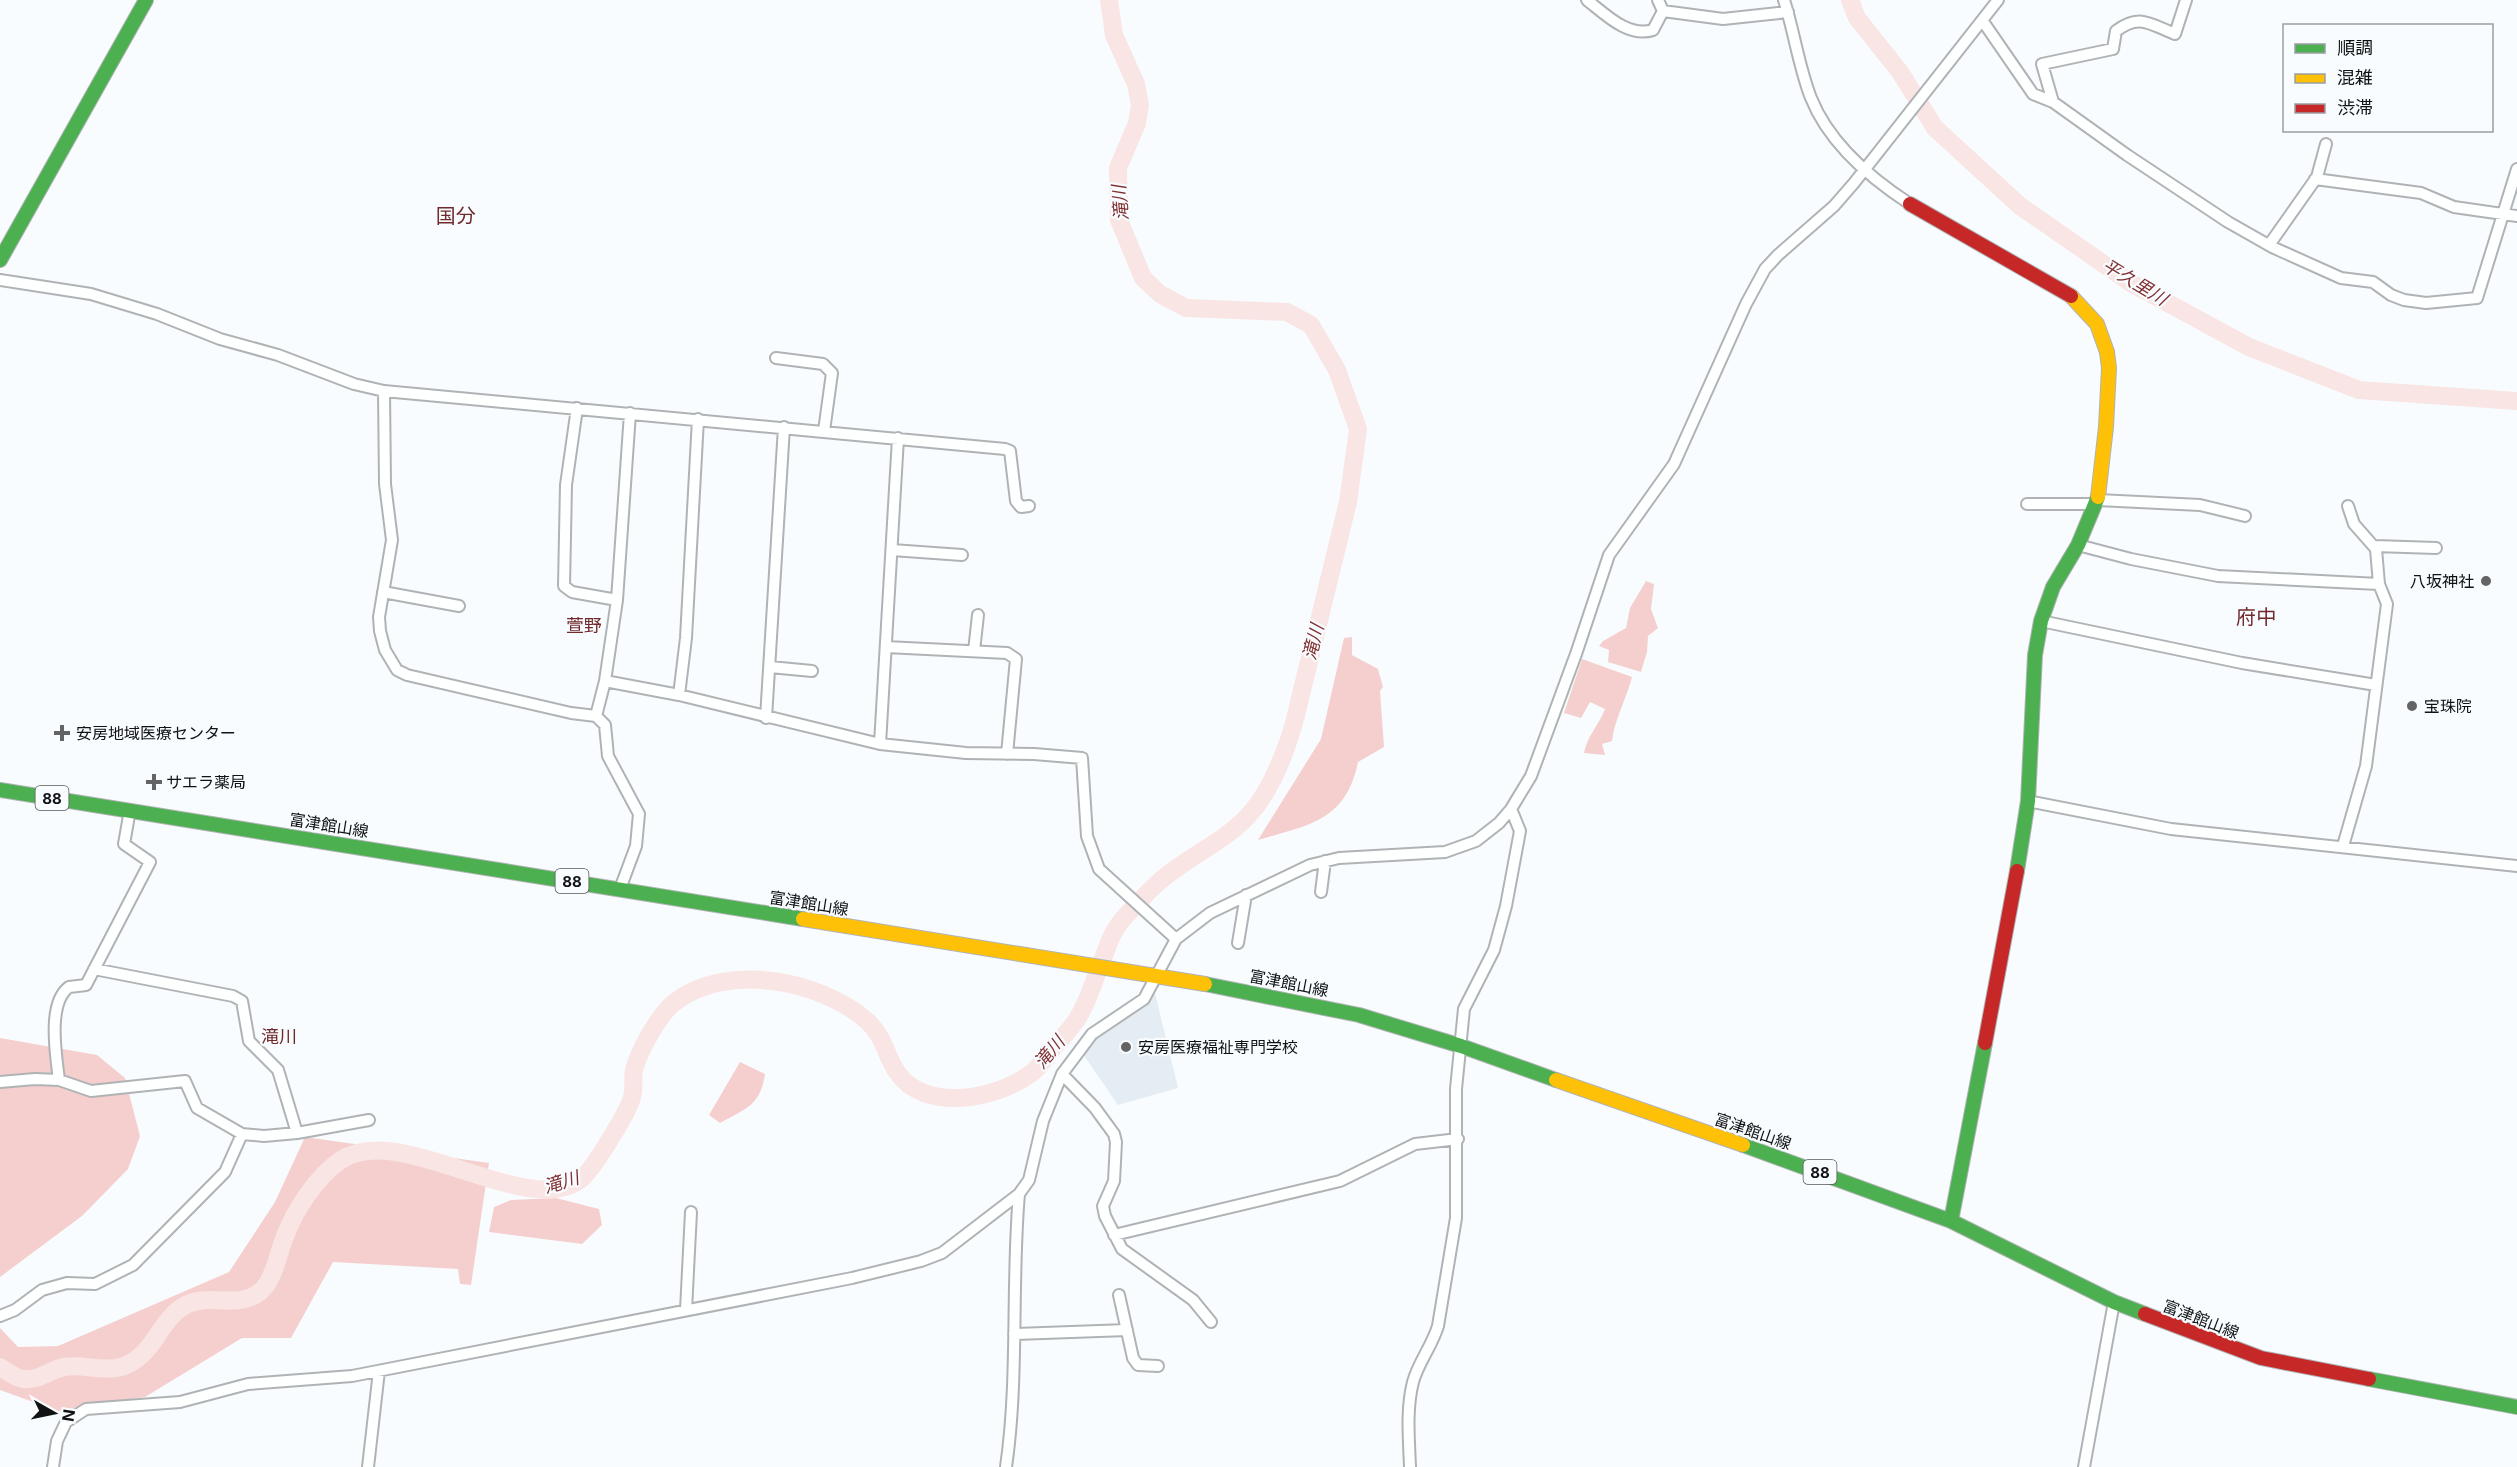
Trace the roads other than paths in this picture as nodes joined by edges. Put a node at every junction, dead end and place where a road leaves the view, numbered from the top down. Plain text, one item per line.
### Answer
1 (146, 0) edge
2 (1588, 0) edge
3 (1658, 0) edge
4 (1784, 0) edge
5 (1998, 0) edge
6 (2186, 0) edge
7 (1663, 11) junction
8 (1788, 12) junction
9 (1982, 20) junction
10 (2053, 102) junction
11 (2326, 144) dead end
12 (2517, 169) edge
13 (1864, 171) junction
14 (2315, 179) junction
15 (1910, 204) joint
16 (2502, 214) junction
17 (2517, 216) edge
18 (2269, 245) junction
19 (0, 260) edge
20 (0, 280) edge
21 (776, 358) dead end
22 (384, 391) junction
23 (577, 408) junction
24 (630, 413) junction
25 (698, 419) junction
26 (784, 427) junction
27 (824, 431) junction
28 (898, 438) junction
29 (2097, 502) junction
30 (2027, 504) dead end
31 (1029, 506) dead end
32 (2348, 506) dead end
33 (2245, 516) dead end
34 (2078, 545) junction
35 (2374, 546) junction
36 (2436, 548) dead end
37 (892, 550) junction
38 (962, 555) dead end
39 (2379, 584) junction
40 (384, 592) junction
41 (617, 600) junction
42 (459, 606) dead end
43 (978, 615) dead end
44 (2041, 621) junction
45 (886, 647) junction
46 (974, 651) junction
47 (770, 667) junction
48 (812, 671) dead end
49 (605, 681) junction
50 (2376, 685) junction
51 (679, 695) junction
52 (596, 716) junction
53 (766, 718) junction
54 (880, 744) junction
55 (1006, 754) junction
56 (0, 790) edge
57 (2028, 801) junction
58 (1511, 809) junction
59 (130, 810) junction
60 (2343, 846) junction
61 (1325, 861) junction
62 (2517, 866) edge
63 (620, 889) junction
64 (1321, 892) dead end
65 (1246, 896) junction
66 (1176, 939) junction
67 (1238, 943) dead end
68 (94, 969) junction
69 (1158, 976) junction
70 (1461, 1046) junction
71 (1062, 1074) junction
72 (59, 1080) junction
73 (0, 1082) edge
74 (369, 1120) dead end
75 (297, 1133) junction
76 (242, 1134) junction
77 (1458, 1139) junction
78 (1019, 1194) junction
79 (691, 1212) dead end
80 (1951, 1221) junction
81 (1114, 1235) junction
82 (1119, 1295) dead end
83 (2114, 1302) junction
84 (686, 1310) junction
85 (0, 1316) edge
86 (1211, 1322) dead end
87 (1127, 1330) junction
88 (1014, 1334) junction
89 (1158, 1366) dead end
90 (379, 1371) junction
91 (2517, 1407) edge
92 (53, 1467) edge
93 (368, 1467) edge
94 (1006, 1467) edge
95 (1410, 1467) edge
96 (2084, 1467) edge

1 - 19 main road
2 - 7 street
3 - 7 street
4 - 8 street
5 - 9 street
6 - 10 street
7 - 8 street
8 - 13 street
9 - 10 street
9 - 13 street
10 - 18 street
11 - 14 street
12 - 16 street
13 - 15 street
13 - 58 street
14 - 16 street
14 - 18 street
15 - 29 main road
16 - 17 street
16 - 18 street
20 - 22 street
21 - 27 street
22 - 23 street
22 - 40 street
23 - 24 street
23 - 41 street
24 - 25 street
24 - 41 street
25 - 26 street
25 - 51 street
26 - 27 street
26 - 47 street
27 - 28 street
28 - 31 street
28 - 37 street
29 - 30 street
29 - 33 street
29 - 34 main road
32 - 35 street
34 - 39 street
34 - 44 main road
35 - 36 street
35 - 39 street
37 - 38 street
37 - 45 street
39 - 50 street
40 - 42 street
40 - 52 street
41 - 49 street
43 - 46 street
44 - 50 street
44 - 57 main road
45 - 46 street
45 - 54 street
46 - 55 street
47 - 48 street
47 - 53 street
49 - 51 street
49 - 52 street
50 - 60 street
51 - 53 street
52 - 63 street
53 - 54 street
54 - 55 street
55 - 66 street
56 - 59 main road, 富津館山線 / 88
57 - 60 street
57 - 80 main road
58 - 61 street
58 - 70 street
59 - 63 main road, 富津館山線 / 88
59 - 68 street
60 - 62 street
61 - 64 street
61 - 65 street
63 - 69 main road, 富津館山線 / 88
65 - 66 street
65 - 67 street
66 - 69 street
68 - 72 street
68 - 75 street
69 - 70 main road, 富津館山線 / 88
69 - 71 street
70 - 77 street
70 - 80 main road, 富津館山線 / 88
71 - 78 street
71 - 81 street
72 - 73 street
72 - 76 street
74 - 75 street
75 - 76 street
76 - 85 street
77 - 81 street
77 - 95 street
78 - 84 street
78 - 88 street
79 - 84 street
80 - 83 main road, 富津館山線 / 88
81 - 86 street
82 - 87 street
83 - 91 main road, 富津館山線 / 88
83 - 96 street
84 - 90 street
87 - 88 street
87 - 89 street
88 - 94 street
90 - 92 street
90 - 93 street

